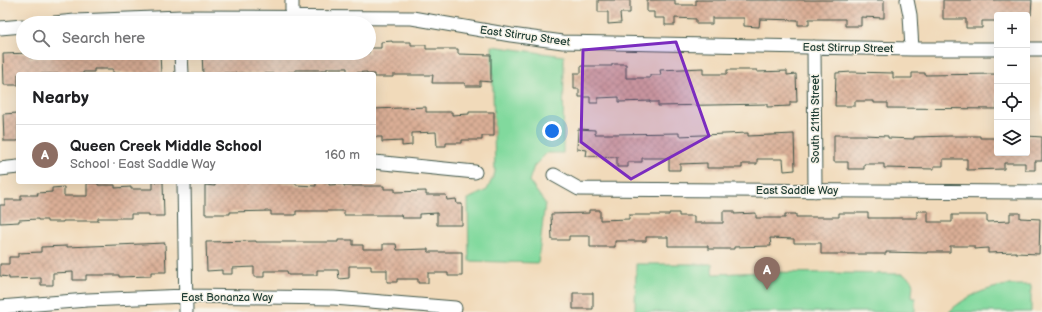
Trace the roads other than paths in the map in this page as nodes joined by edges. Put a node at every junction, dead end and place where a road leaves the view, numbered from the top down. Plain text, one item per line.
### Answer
1 (292, 0) edge
2 (907, 0) edge
3 (292, 16) edge
4 (376, 18) edge
5 (16, 27) edge
6 (0, 28) edge
7 (814, 47) junction
8 (912, 49) junction
9 (994, 49) edge
10 (1030, 49) edge
11 (1042, 49) edge
12 (181, 60) edge
13 (182, 72) edge
14 (376, 162) edge
15 (16, 167) edge
16 (0, 169) edge
17 (475, 172) dead end
18 (554, 175) dead end
19 (184, 184) edge
20 (815, 191) junction
21 (1042, 192) edge
22 (186, 296) junction
23 (0, 307) edge
24 (455, 308) dead end
25 (186, 312) edge

1 - 3 street
2 - 8 street
4 - 7 street, East Stirrup Street
5 - 6 street
7 - 8 street, East Stirrup Street
7 - 20 street, South 211th Street
8 - 9 street, East Stirrup Street
10 - 11 street
12 - 13 street
14 - 17 street
15 - 16 street
18 - 20 street, East Saddle Way
19 - 22 street
20 - 21 street, East Saddle Way
22 - 23 street, East Bonanza Way
22 - 24 street, East Bonanza Way
22 - 25 street

